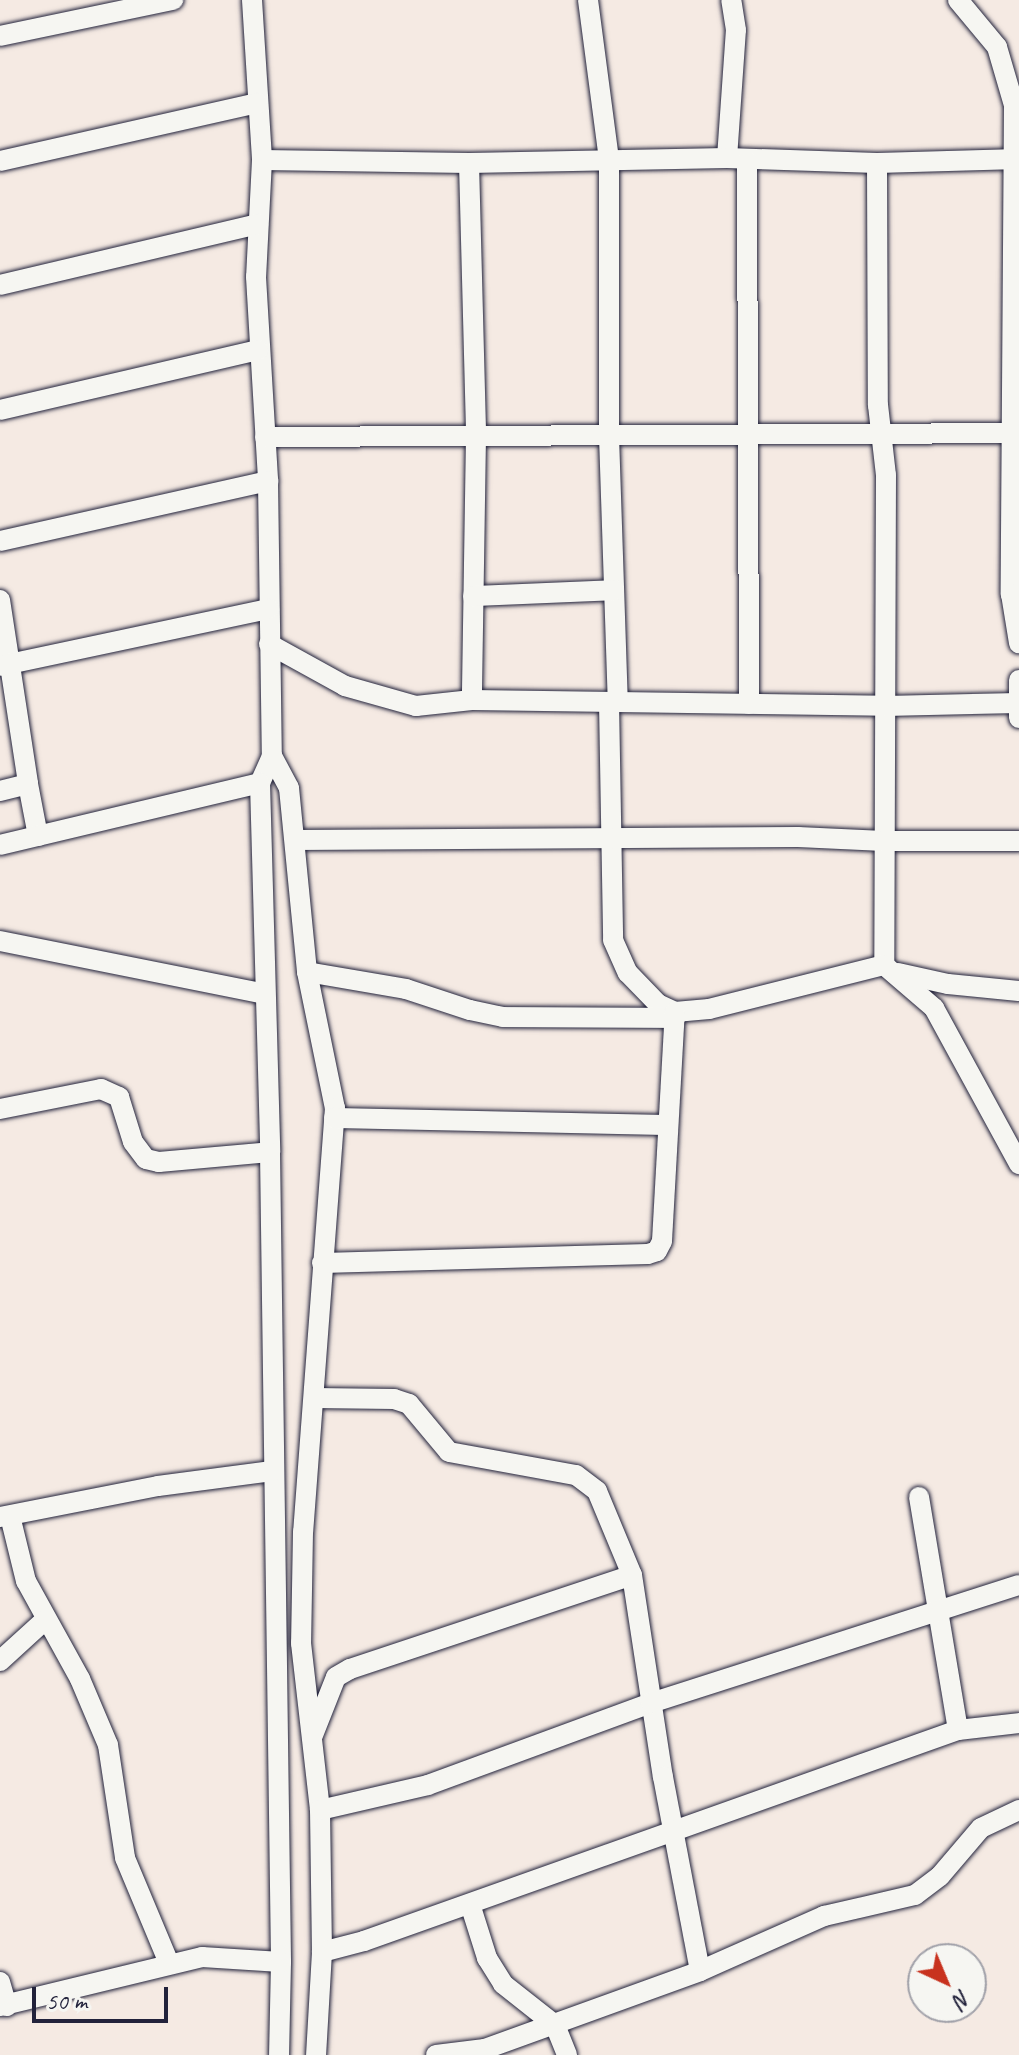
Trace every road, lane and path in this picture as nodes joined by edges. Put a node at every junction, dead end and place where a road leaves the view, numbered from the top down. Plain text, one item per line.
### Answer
1 (173, 0) edge
2 (252, 0) edge
3 (588, 0) edge
4 (731, 0) edge
5 (958, 0) edge
6 (0, 36) edge
7 (258, 103) junction
8 (1016, 159) edge
9 (262, 160) junction
10 (609, 160) junction
11 (737, 160) junction
12 (0, 161) edge
13 (469, 163) junction
14 (877, 163) junction
15 (258, 224) junction
16 (0, 285) edge
17 (258, 350) junction
18 (0, 410) edge
19 (1016, 433) edge
20 (476, 436) junction
21 (609, 436) junction
22 (746, 436) junction
23 (882, 436) junction
24 (265, 437) junction
25 (268, 481) junction
26 (0, 541) edge
27 (614, 590) junction
28 (473, 596) junction
29 (0, 600) edge
30 (269, 609) junction
31 (1019, 643) edge
32 (269, 644) junction
33 (6, 664) edge
34 (1019, 680) edge
35 (472, 700) junction
36 (614, 702) junction
37 (1019, 703) edge
38 (749, 704) junction
39 (885, 706) junction
40 (1019, 718) edge
41 (272, 756) junction
42 (260, 783) junction
43 (28, 784) junction
44 (0, 791) edge
45 (38, 836) junction
46 (295, 840) junction
47 (611, 840) junction
48 (884, 841) junction
49 (1019, 841) edge
50 (0, 845) edge
51 (0, 941) edge
52 (891, 969) junction
53 (307, 972) junction
54 (1019, 991) edge
55 (265, 994) junction
56 (675, 1015) junction
57 (0, 1109) edge
58 (334, 1118) junction
59 (667, 1125) junction
60 (270, 1152) junction
61 (1019, 1164) edge
62 (322, 1263) junction
63 (314, 1398) junction
64 (272, 1471) junction
65 (919, 1497) dead end
66 (5, 1517) edge
67 (632, 1575) junction
68 (1019, 1585) edge
69 (937, 1612) junction
70 (45, 1620) junction
71 (0, 1661) edge
72 (651, 1703) junction
73 (1019, 1723) edge
74 (958, 1730) junction
75 (310, 1742) junction
76 (320, 1810) junction
77 (1019, 1810) edge
78 (674, 1831) junction
79 (470, 1904) junction
80 (322, 1952) junction
81 (281, 1962) junction
82 (169, 1963) junction
83 (700, 1971) junction
84 (0, 1982) edge
85 (3, 2006) edge
86 (555, 2025) junction
87 (279, 2055) edge
88 (316, 2055) edge
89 (436, 2055) edge
90 (567, 2055) edge

1 - 6 street
2 - 7 street
3 - 10 street
4 - 11 street
5 - 8 street
7 - 9 street
7 - 12 street
8 - 14 street
8 - 19 street
9 - 13 street
9 - 15 street
10 - 11 street
10 - 13 street
10 - 21 street
11 - 14 street
11 - 22 street
13 - 20 street
14 - 23 street
15 - 16 street
15 - 17 street
17 - 18 street
17 - 24 street
19 - 23 street
19 - 31 street
20 - 21 street
20 - 24 street
20 - 28 street
21 - 22 street
21 - 27 street
22 - 23 street
22 - 38 street
23 - 39 street
24 - 25 street
25 - 26 street
25 - 30 street
27 - 28 street
27 - 36 street
28 - 35 street
29 - 33 street
30 - 32 street
30 - 33 street
32 - 35 street
32 - 41 street
33 - 43 street
34 - 37 street
35 - 36 street
36 - 38 street
36 - 47 street
37 - 39 street
37 - 40 street
38 - 39 street
39 - 48 street
41 - 42 street
41 - 46 street
42 - 45 street
42 - 55 street
43 - 44 street
43 - 45 street
45 - 50 street
46 - 47 street
46 - 53 street
47 - 48 street
47 - 56 street
48 - 49 street
48 - 52 street
51 - 55 street
52 - 54 street
52 - 56 street
52 - 61 street
53 - 56 street
53 - 58 street
55 - 60 street
56 - 59 street
57 - 60 street
58 - 59 street
58 - 62 street
59 - 62 street
60 - 64 street
62 - 63 street
63 - 67 street
63 - 75 street
64 - 66 street
64 - 81 street
65 - 69 street
66 - 70 street
67 - 72 street
67 - 75 street
68 - 69 street
69 - 72 street
69 - 74 street
70 - 71 street
70 - 82 street
72 - 76 street
72 - 78 street
73 - 74 street
74 - 78 street
75 - 76 street
76 - 80 street
77 - 83 street
78 - 79 street
78 - 83 street
79 - 80 street
79 - 86 street
80 - 88 street
81 - 82 street
81 - 87 street
82 - 85 street
83 - 86 street
84 - 85 street
86 - 89 street
86 - 90 street

